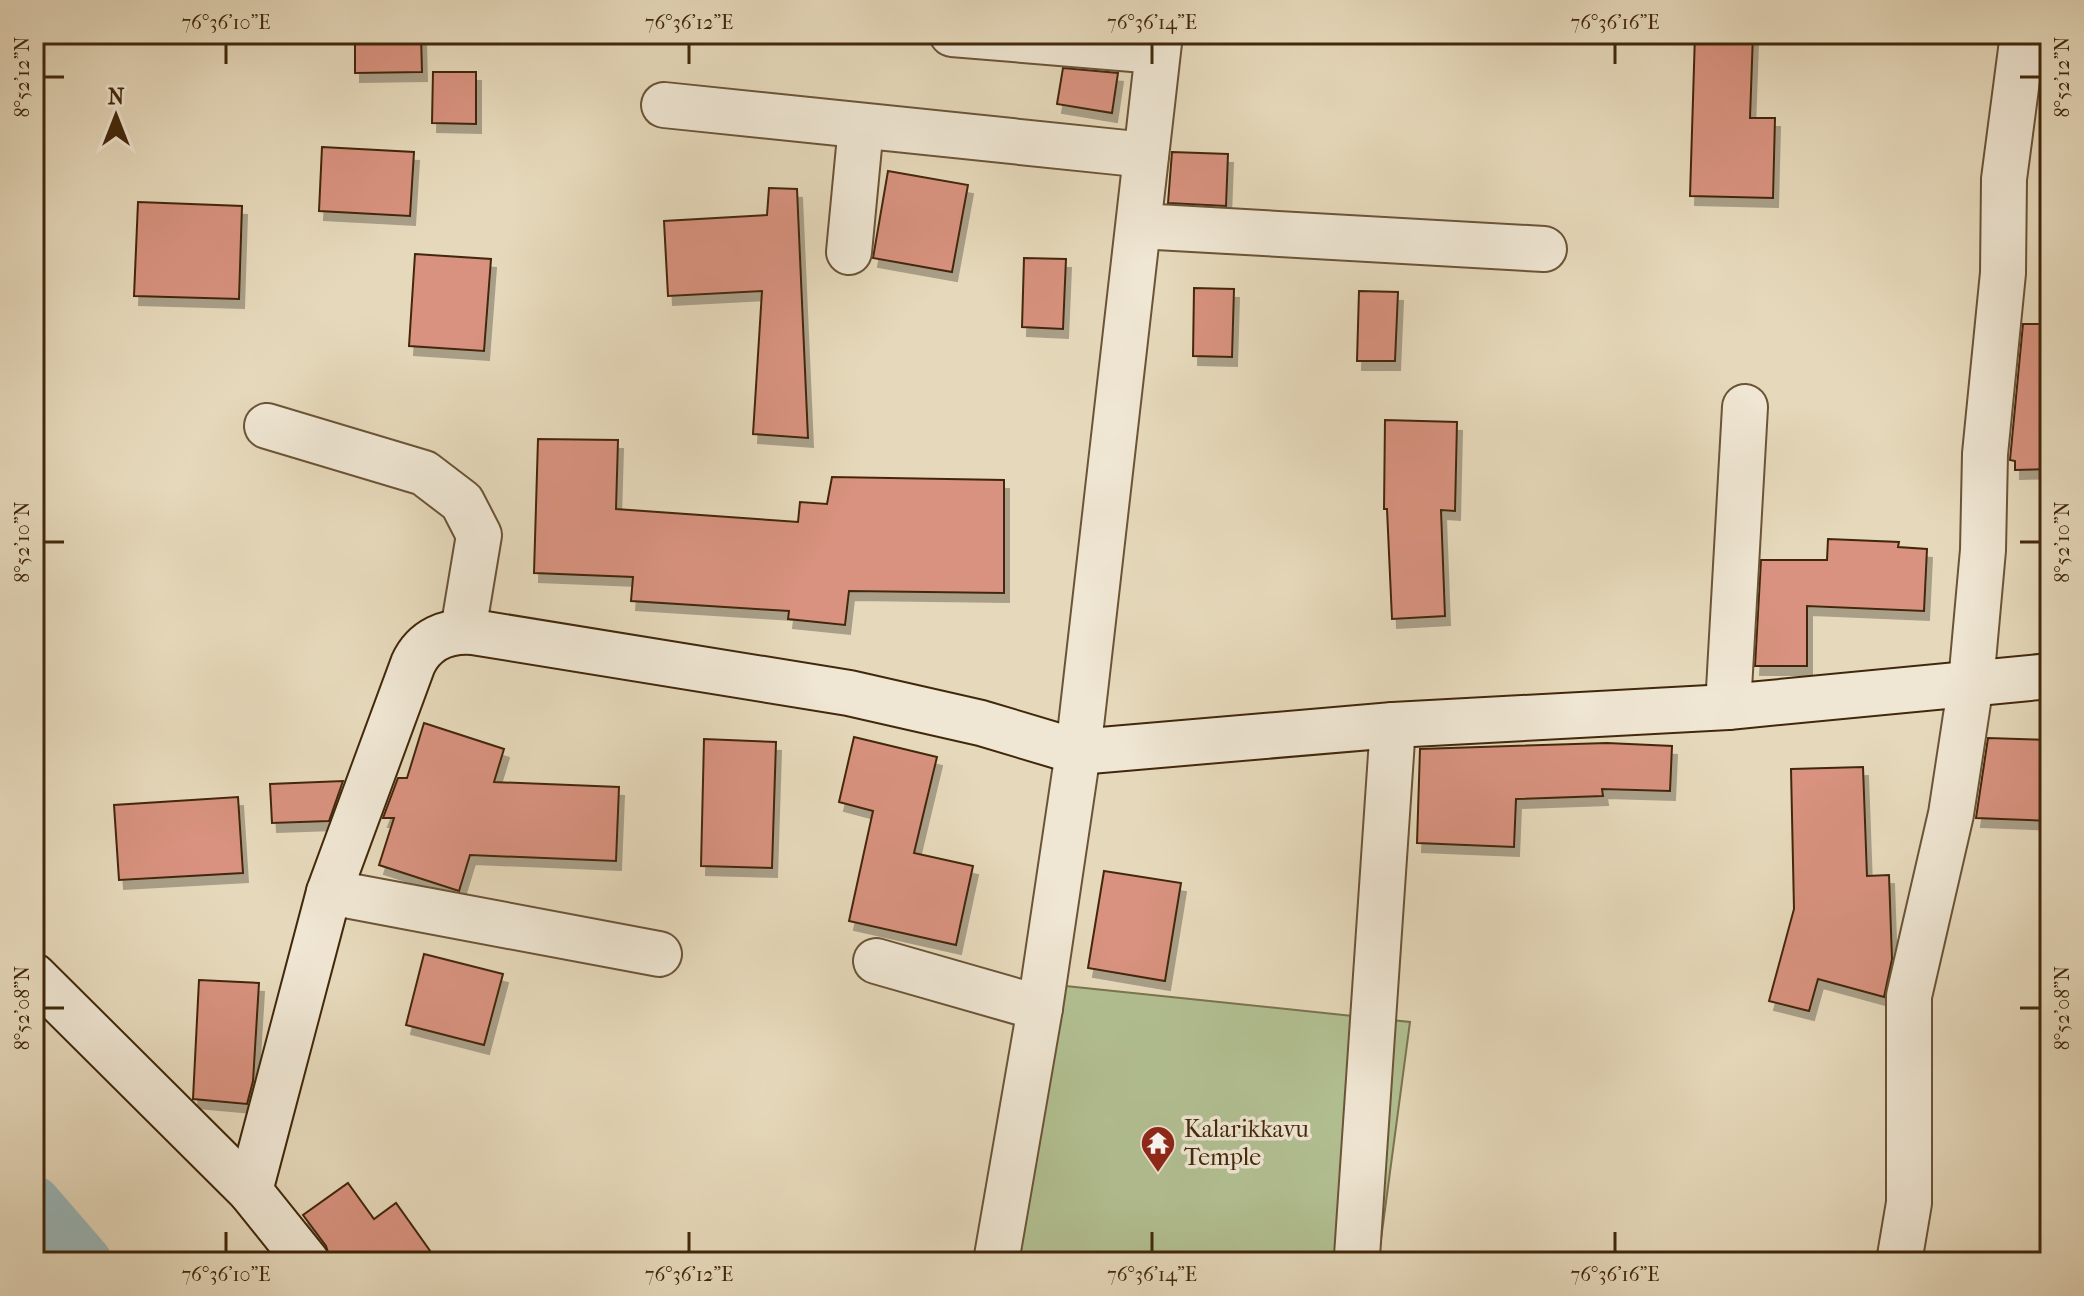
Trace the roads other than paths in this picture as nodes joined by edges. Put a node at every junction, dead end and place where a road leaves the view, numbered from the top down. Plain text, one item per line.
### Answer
1 (952, 34) edge
2 (2023, 34) edge
3 (1158, 43) edge
4 (664, 105) dead end
5 (861, 126) junction
6 (1146, 155) junction
7 (1139, 226) junction
8 (1544, 249) dead end
9 (849, 252) dead end
10 (1745, 407) dead end
11 (267, 426) dead end
12 (463, 631) junction
13 (2050, 676) edge
14 (1971, 683) junction
15 (1728, 707) junction
16 (1393, 725) junction
17 (1078, 752) junction
18 (329, 892) junction
19 (659, 954) dead end
20 (876, 961) dead end
21 (34, 976) edge
22 (1040, 1008) junction
23 (250, 1191) junction
24 (1357, 1256) dead end
25 (307, 1262) edge
26 (996, 1262) edge
27 (1899, 1262) edge

1 - 3 street
2 - 14 street
3 - 6 street
4 - 5 street
5 - 6 street
5 - 9 street
6 - 7 street
7 - 8 street
7 - 17 street
10 - 15 street
11 - 12 street
12 - 17 street
12 - 18 street
13 - 14 street
14 - 15 street
14 - 27 street
15 - 16 street
16 - 17 street
16 - 24 street
17 - 22 street
18 - 19 street
18 - 23 street
20 - 22 street
21 - 23 street
22 - 26 street
23 - 25 street

